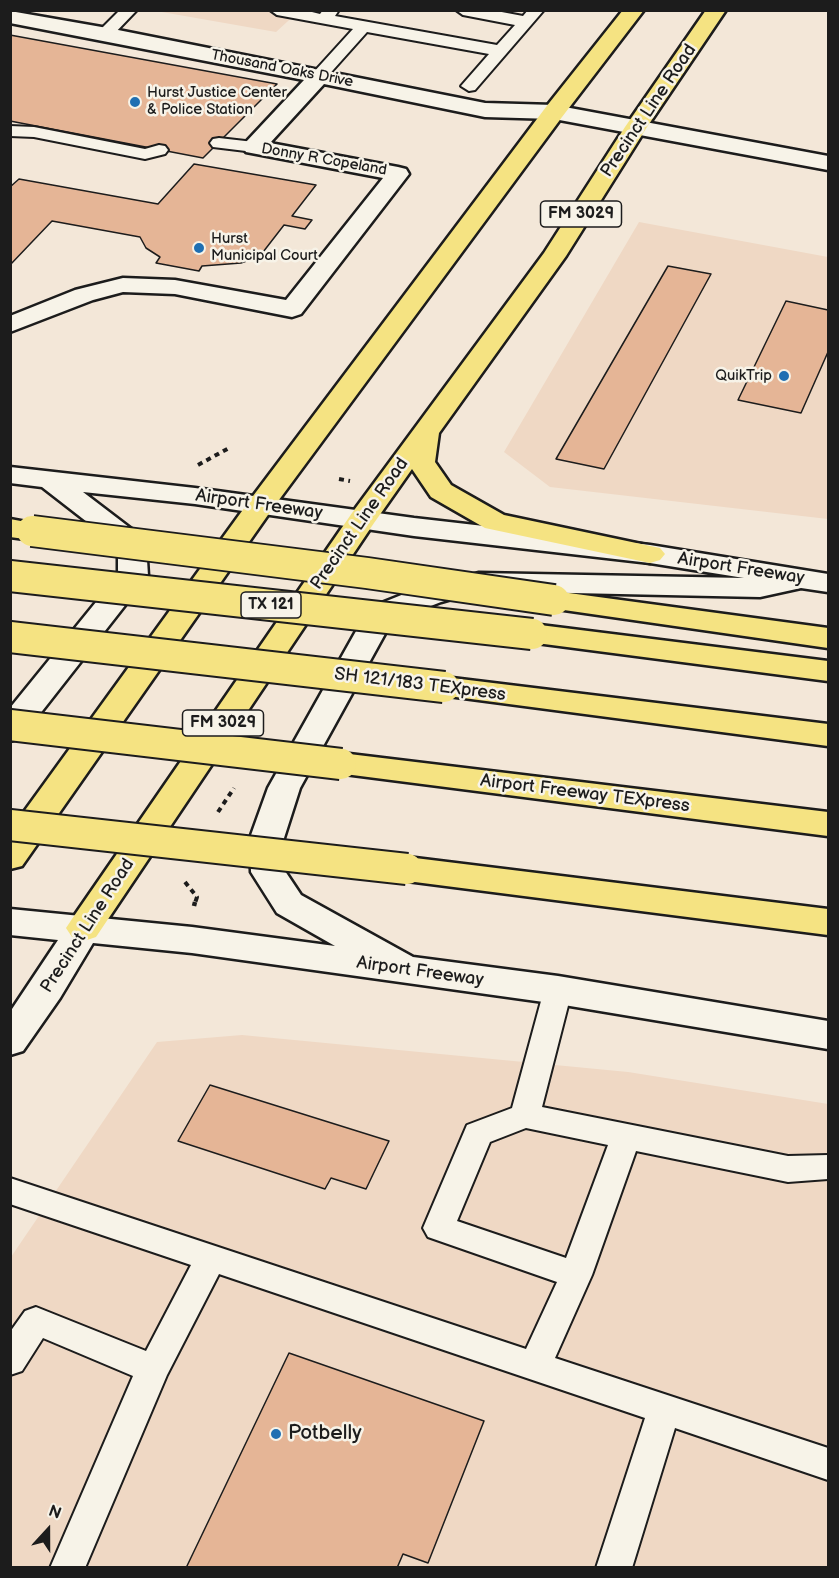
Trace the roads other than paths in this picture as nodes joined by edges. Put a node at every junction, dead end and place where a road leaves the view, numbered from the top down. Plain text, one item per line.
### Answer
1 (67, 10) edge
2 (277, 10) edge
3 (463, 10) edge
4 (634, 10) edge
5 (716, 10) edge
6 (327, 15) edge
7 (532, 16) edge
8 (10, 18) edge
9 (118, 22) edge
10 (364, 26) junction
11 (501, 51) junction
12 (326, 69) junction
13 (469, 86) junction
14 (554, 112) junction
15 (636, 127) junction
16 (10, 131) edge
17 (219, 143) dead end
18 (254, 147) junction
19 (159, 150) dead end
20 (828, 163) edge
21 (10, 325) edge
22 (425, 433) junction
23 (10, 475) edge
24 (49, 479) junction
25 (260, 506) junction
26 (362, 519) junction
27 (21, 529) edge
28 (650, 554) junction
29 (10, 576) edge
30 (814, 581) edge
31 (10, 637) edge
32 (828, 638) edge
33 (828, 671) edge
34 (10, 725) edge
35 (10, 730) edge
36 (828, 735) edge
37 (828, 824) edge
38 (10, 825) edge
39 (10, 857) edge
40 (10, 922) edge
41 (828, 922) edge
42 (84, 928) junction
43 (409, 971) junction
44 (558, 990) junction
45 (828, 1035) edge
46 (10, 1041) edge
47 (525, 1116) junction
48 (626, 1136) junction
49 (828, 1167) edge
50 (10, 1191) edge
51 (211, 1258) junction
52 (576, 1275) junction
53 (10, 1361) edge
54 (535, 1366) junction
55 (153, 1369) junction
56 (664, 1410) junction
57 (828, 1464) edge
58 (68, 1568) edge
59 (614, 1568) edge

1 - 9 main road, Thousand Oaks Drive
2 - 6 lane
3 - 7 lane
4 - 14 main road
5 - 15 main road, Precinct Line Road / FM 3029
6 - 10 lane
7 - 11 lane
8 - 9 main road, Thousand Oaks Drive
9 - 12 main road, Thousand Oaks Drive
10 - 11 lane
10 - 12 lane
11 - 13 lane
12 - 13 main road, Thousand Oaks Drive
12 - 14 main road, Thousand Oaks Drive
12 - 18 main road
13 - 14 main road, Thousand Oaks Drive
14 - 15 main road, Thousand Oaks Drive
14 - 25 main road
15 - 20 main road, Thousand Oaks Drive
15 - 22 main road, Precinct Line Road / FM 3029
16 - 19 lane
17 - 18 lane
18 - 21 main road, Donny R Copeland
22 - 26 main road, Precinct Line Road / FM 3029
22 - 28 main road
23 - 24 main road, Airport Freeway
24 - 25 main road, Airport Freeway
24 - 35 main road
25 - 26 main road, Airport Freeway
25 - 39 main road
26 - 28 main road, Airport Freeway
26 - 42 main road, Precinct Line Road / FM 3029
27 - 32 main road, bridge
28 - 30 main road, Airport Freeway
29 - 33 main road, TX 121, bridge
30 - 43 main road
31 - 36 main road, SH 121/183 TEXpress, bridge
34 - 37 main road, Airport Freeway TEXpress, bridge
38 - 41 main road, bridge
40 - 42 main road, Airport Freeway
42 - 43 main road, Airport Freeway
42 - 46 main road, Precinct Line Road
43 - 44 main road, Airport Freeway
44 - 45 main road, Airport Freeway
44 - 47 lane
47 - 48 lane
47 - 52 lane
48 - 49 lane
48 - 52 lane
50 - 51 lane
51 - 54 lane
51 - 55 lane
52 - 54 lane
53 - 55 lane
54 - 56 lane
55 - 58 lane
56 - 57 lane
56 - 59 lane

